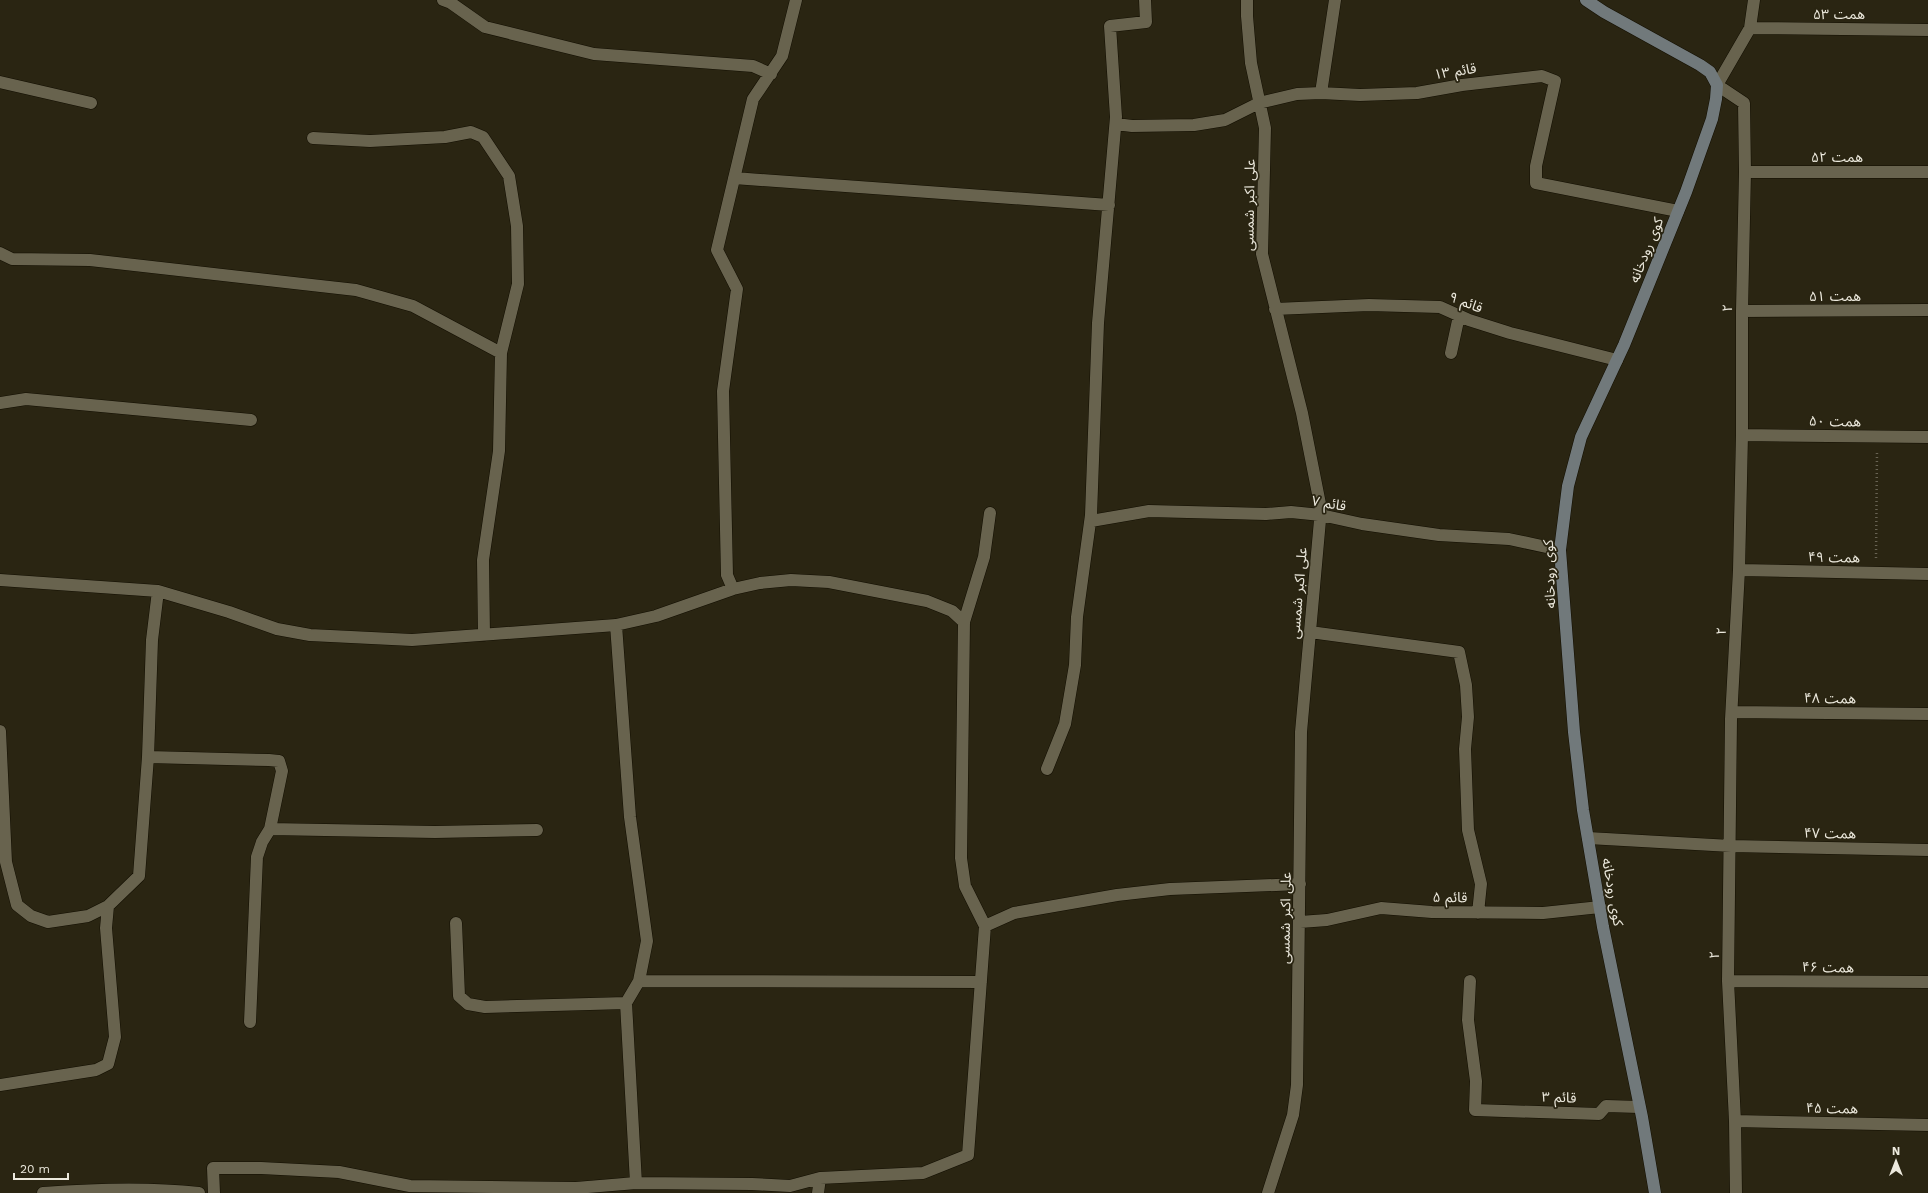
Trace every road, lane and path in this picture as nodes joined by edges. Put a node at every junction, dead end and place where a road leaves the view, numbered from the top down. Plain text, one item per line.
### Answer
1 (443, 0) edge
2 (796, 0) edge
3 (1145, 0) edge
4 (1247, 0) edge
5 (1336, 0) edge
6 (1586, 0) edge
7 (1754, 0) edge
8 (1750, 28) junction
9 (1928, 30) edge
10 (771, 74) junction
11 (0, 82) edge
12 (1716, 85) junction
13 (1321, 92) junction
14 (91, 103) dead end
15 (1259, 103) junction
16 (1116, 124) junction
17 (313, 138) dead end
18 (1745, 172) junction
19 (1928, 172) edge
20 (734, 178) junction
21 (1109, 206) junction
22 (1678, 210) junction
23 (0, 253) edge
24 (1275, 309) junction
25 (1928, 310) edge
26 (1742, 311) junction
27 (1459, 316) junction
28 (501, 353) junction
29 (1451, 353) dead end
30 (1617, 360) junction
31 (0, 403) edge
32 (251, 420) dead end
33 (1742, 435) junction
34 (1877, 436) junction
35 (1928, 437) edge
36 (990, 513) dead end
37 (1321, 515) junction
38 (1090, 521) junction
39 (1560, 550) junction
40 (1739, 570) junction
41 (1875, 573) junction
42 (1928, 574) edge
43 (0, 580) edge
44 (733, 589) junction
45 (158, 591) junction
46 (964, 622) junction
47 (616, 625) junction
48 (1310, 632) junction
49 (484, 635) junction
50 (1732, 712) junction
51 (1928, 714) edge
52 (0, 731) edge
53 (148, 757) junction
54 (1047, 769) dead end
55 (270, 829) junction
56 (537, 830) dead end
57 (1588, 838) junction
58 (1731, 846) junction
59 (1928, 850) edge
60 (1300, 884) junction
61 (108, 906) junction
62 (1600, 907) junction
63 (1478, 913) junction
64 (1300, 922) junction
65 (456, 923) dead end
66 (985, 926) junction
67 (639, 981) junction
68 (1470, 981) dead end
69 (1728, 981) junction
70 (981, 982) junction
71 (1928, 982) edge
72 (626, 1003) junction
73 (250, 1022) dead end
74 (0, 1085) edge
75 (1640, 1107) junction
76 (1735, 1121) junction
77 (1928, 1125) edge
78 (820, 1178) junction
79 (636, 1183) junction
80 (408, 1190) edge
81 (576, 1190) edge
82 (43, 1193) edge
83 (200, 1193) edge
84 (214, 1193) edge
85 (818, 1193) edge
86 (1268, 1193) edge
87 (1655, 1193) edge
88 (1736, 1193) edge

1 - 10 street
2 - 10 street
3 - 16 street
4 - 15 street, علی اکبر شمسی
5 - 13 street
6 - 12 street
7 - 8 street
8 - 9 street, همت ۵۳
8 - 12 street
10 - 20 street
11 - 14 street
12 - 18 street, ۲
12 - 22 street, کوی رودخانه
13 - 15 street, قائم ۱۳
13 - 22 street, قائم ۱۳
15 - 16 street, قائم ۱۳
15 - 24 street, علی اکبر شمسی
16 - 21 street
17 - 28 street
18 - 19 street, همت ۵۲
18 - 26 street, ۲
20 - 21 street
20 - 44 street
21 - 38 street
22 - 30 street, کوی رودخانه
23 - 28 street
24 - 27 street, قائم ۹
24 - 37 street, علی اکبر شمسی
25 - 26 street, همت ۵۱
26 - 33 street, ۲
27 - 29 street
27 - 30 street, قائم ۹
28 - 49 street
30 - 39 street, کوی رودخانه
31 - 32 street
33 - 34 street, همت ۵۰
33 - 40 street, ۲
34 - 35 street, همت ۵۰
34 - 41 path
36 - 46 street
37 - 38 street, قائم ۷
37 - 39 street, قائم ۷
37 - 48 street, علی اکبر شمسی
38 - 54 street
39 - 57 street, کوی رودخانه
40 - 41 street, همت ۴۹
40 - 50 street, ۲
41 - 42 street, همت ۴۹
43 - 45 street
44 - 46 street
44 - 47 street
45 - 49 street
45 - 53 street
46 - 66 street
47 - 49 street
47 - 67 street
48 - 60 street, علی اکبر شمسی
48 - 63 street
50 - 51 street, همت ۴۸
50 - 58 street, ۲
52 - 61 street
53 - 55 street
53 - 61 street
55 - 56 street
55 - 73 street
57 - 58 street, همت ۴۷
57 - 62 street, کوی رودخانه
58 - 59 street, همت ۴۷
58 - 69 street, ۲
60 - 64 street, علی اکبر شمسی
60 - 66 street
61 - 74 street
62 - 63 street, قائم ۵
62 - 75 street, کوی رودخانه
63 - 64 street, قائم ۵
64 - 86 street, علی اکبر شمسی
65 - 72 street
66 - 70 street
67 - 70 street
67 - 72 street
68 - 75 street, قائم ۳
69 - 71 street, همت ۴۶
69 - 76 street, ۲
70 - 78 street
72 - 79 street
75 - 87 street, کوی رودخانه
76 - 77 street, همت ۴۵
76 - 88 street, ۲
78 - 79 street
78 - 85 street
79 - 81 street
80 - 81 street
80 - 84 street
82 - 83 street

